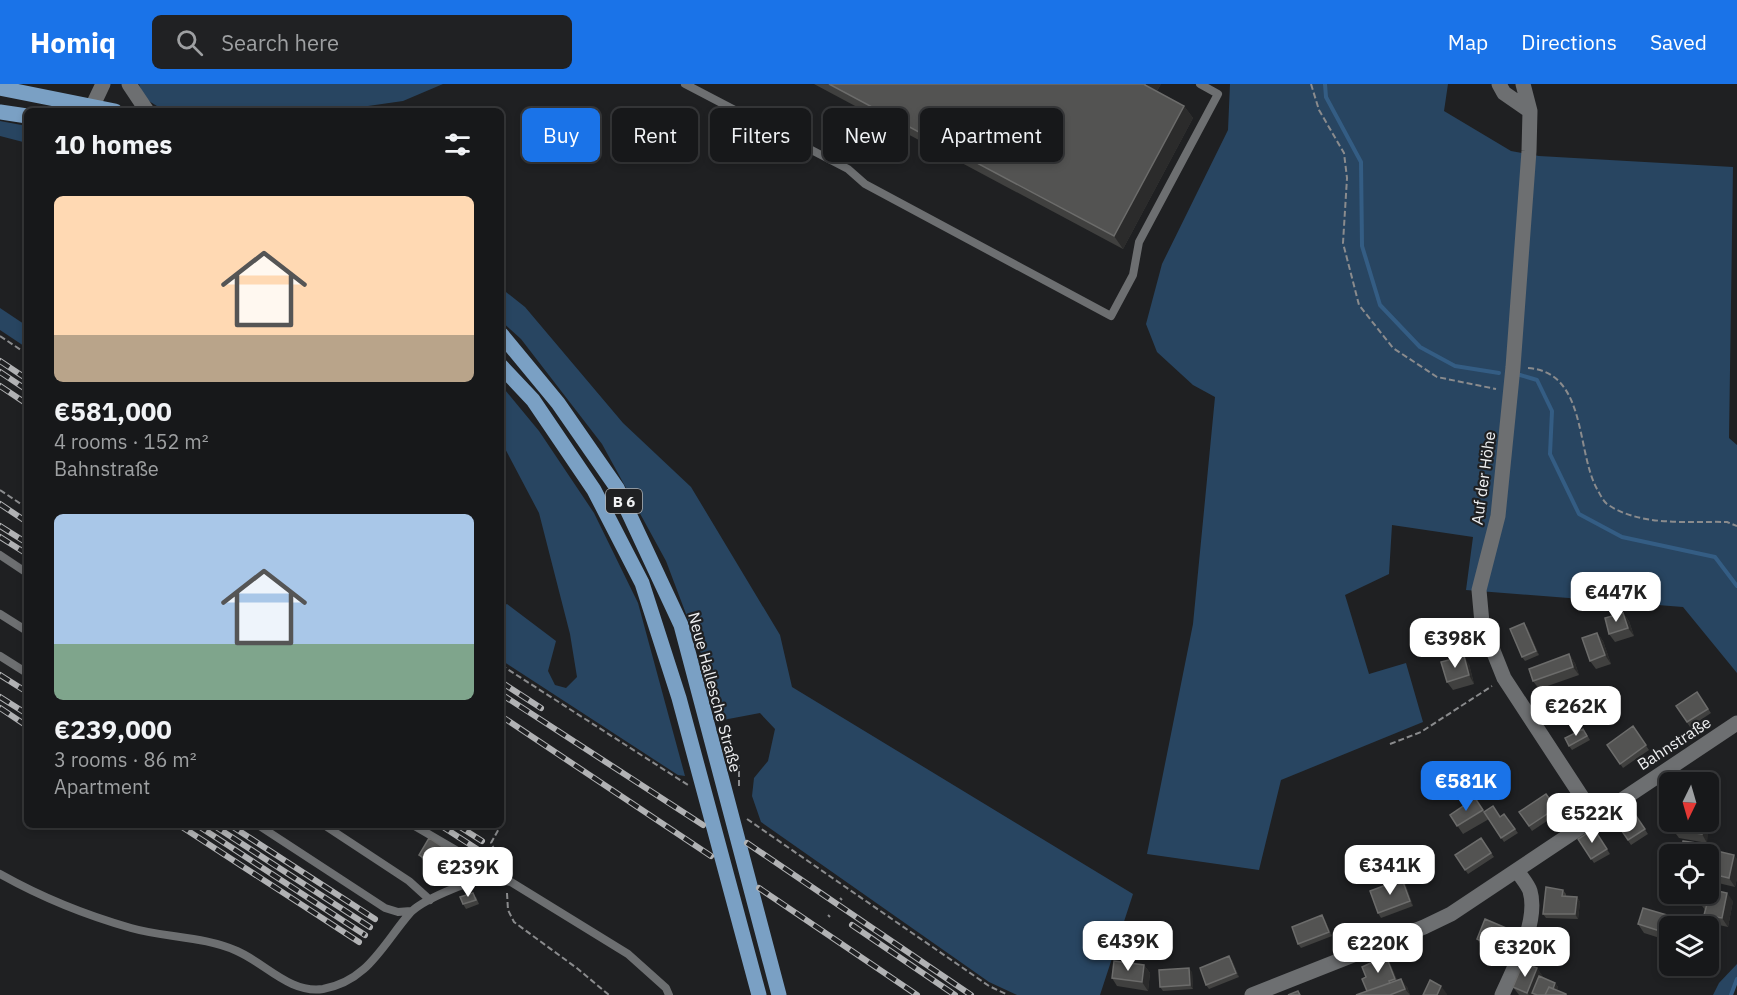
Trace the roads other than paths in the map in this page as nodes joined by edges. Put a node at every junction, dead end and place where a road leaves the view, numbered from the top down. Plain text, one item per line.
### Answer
1 (103, 84) edge
2 (129, 84) edge
3 (685, 84) edge
4 (1200, 84) edge
5 (1499, 84) edge
6 (1523, 84) edge
7 (0, 88) edge
8 (92, 108) edge
9 (145, 108) edge
10 (1530, 111) junction
11 (0, 112) edge
12 (24, 116) edge
13 (504, 338) edge
14 (504, 369) edge
15 (0, 555) edge
16 (24, 571) edge
17 (0, 614) edge
18 (24, 629) edge
19 (0, 656) edge
20 (24, 671) edge
21 (1737, 723) edge
22 (1595, 817) junction
23 (263, 828) edge
24 (329, 828) edge
25 (419, 828) edge
26 (1518, 872) junction
27 (0, 874) edge
28 (511, 882) junction
29 (430, 900) junction
30 (411, 911) junction
31 (669, 995) edge
32 (759, 995) edge
33 (779, 995) edge
34 (1252, 995) edge
35 (1502, 995) edge

1 - 8 street
2 - 9 street
3 - 4 lane
5 - 10 street
6 - 10 street, Auf der Höhe
7 - 8 main road
10 - 22 street, Auf der Höhe
11 - 12 main road
13 - 33 main road, Neue Hallesche Straße / B 6
14 - 32 main road, B 6
15 - 16 lane
17 - 18 lane
19 - 20 lane
21 - 22 street, Bahnstraße
22 - 26 street, Bahnstraße
23 - 30 lane
24 - 29 lane
25 - 28 lane
26 - 34 street, Bahnstraße
26 - 35 street
27 - 30 lane
28 - 29 lane
28 - 31 lane
29 - 30 lane

